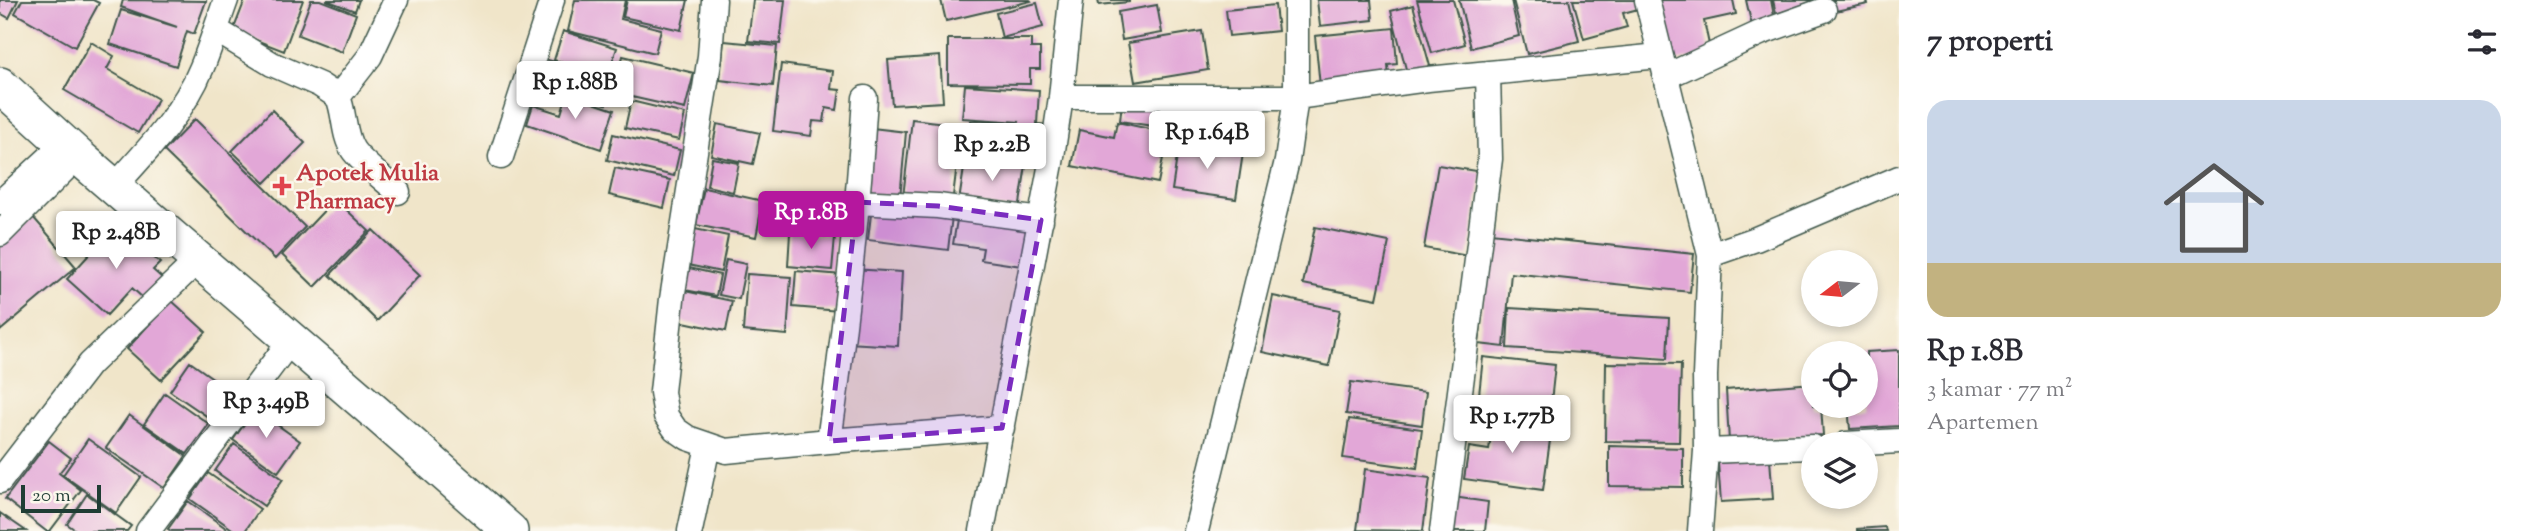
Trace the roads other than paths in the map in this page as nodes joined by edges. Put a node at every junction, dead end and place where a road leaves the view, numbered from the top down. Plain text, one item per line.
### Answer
1 (226, 0) edge
2 (396, 0) edge
3 (552, 0) edge
4 (714, 0) edge
5 (1071, 0) edge
6 (1296, 0) edge
7 (1647, 0) edge
8 (1824, 10) dead end
9 (216, 30) junction
10 (1662, 66) junction
11 (1488, 73) junction
12 (0, 85) edge
13 (338, 97) junction
14 (865, 97) dead end
15 (1061, 97) junction
16 (1296, 97) junction
17 (71, 150) junction
18 (501, 157) dead end
19 (1899, 178) edge
20 (115, 186) junction
21 (398, 192) dead end
22 (857, 202) junction
23 (0, 203) edge
24 (1041, 220) junction
25 (0, 234) edge
26 (1710, 255) junction
27 (198, 260) junction
28 (291, 340) junction
29 (1002, 428) junction
30 (829, 440) junction
31 (1899, 441) edge
32 (1878, 442) edge
33 (708, 446) junction
34 (1801, 447) edge
35 (1706, 451) junction
36 (0, 481) edge
37 (476, 519) edge
38 (148, 531) edge
39 (510, 531) edge
40 (691, 531) edge
41 (982, 531) edge
42 (1196, 531) edge
43 (1442, 531) edge
44 (1700, 531) edge

1 - 9 street
2 - 13 street
3 - 18 street
4 - 33 street
5 - 15 street
6 - 16 street
7 - 10 street
8 - 10 street
9 - 13 street
9 - 20 street
10 - 11 street
10 - 26 street
11 - 16 street
11 - 43 street
12 - 17 main road
13 - 21 street
14 - 22 street
15 - 16 street
15 - 24 street
16 - 42 street
17 - 20 main road
17 - 23 street
17 - 25 street
19 - 26 street
20 - 27 main road
22 - 24 street
22 - 30 street
24 - 29 street
26 - 35 street
27 - 28 main road
27 - 36 street
28 - 37 main road
28 - 38 street
29 - 30 street
29 - 41 street
30 - 33 street
31 - 32 street
33 - 40 street
34 - 35 street
35 - 44 street
37 - 39 main road

